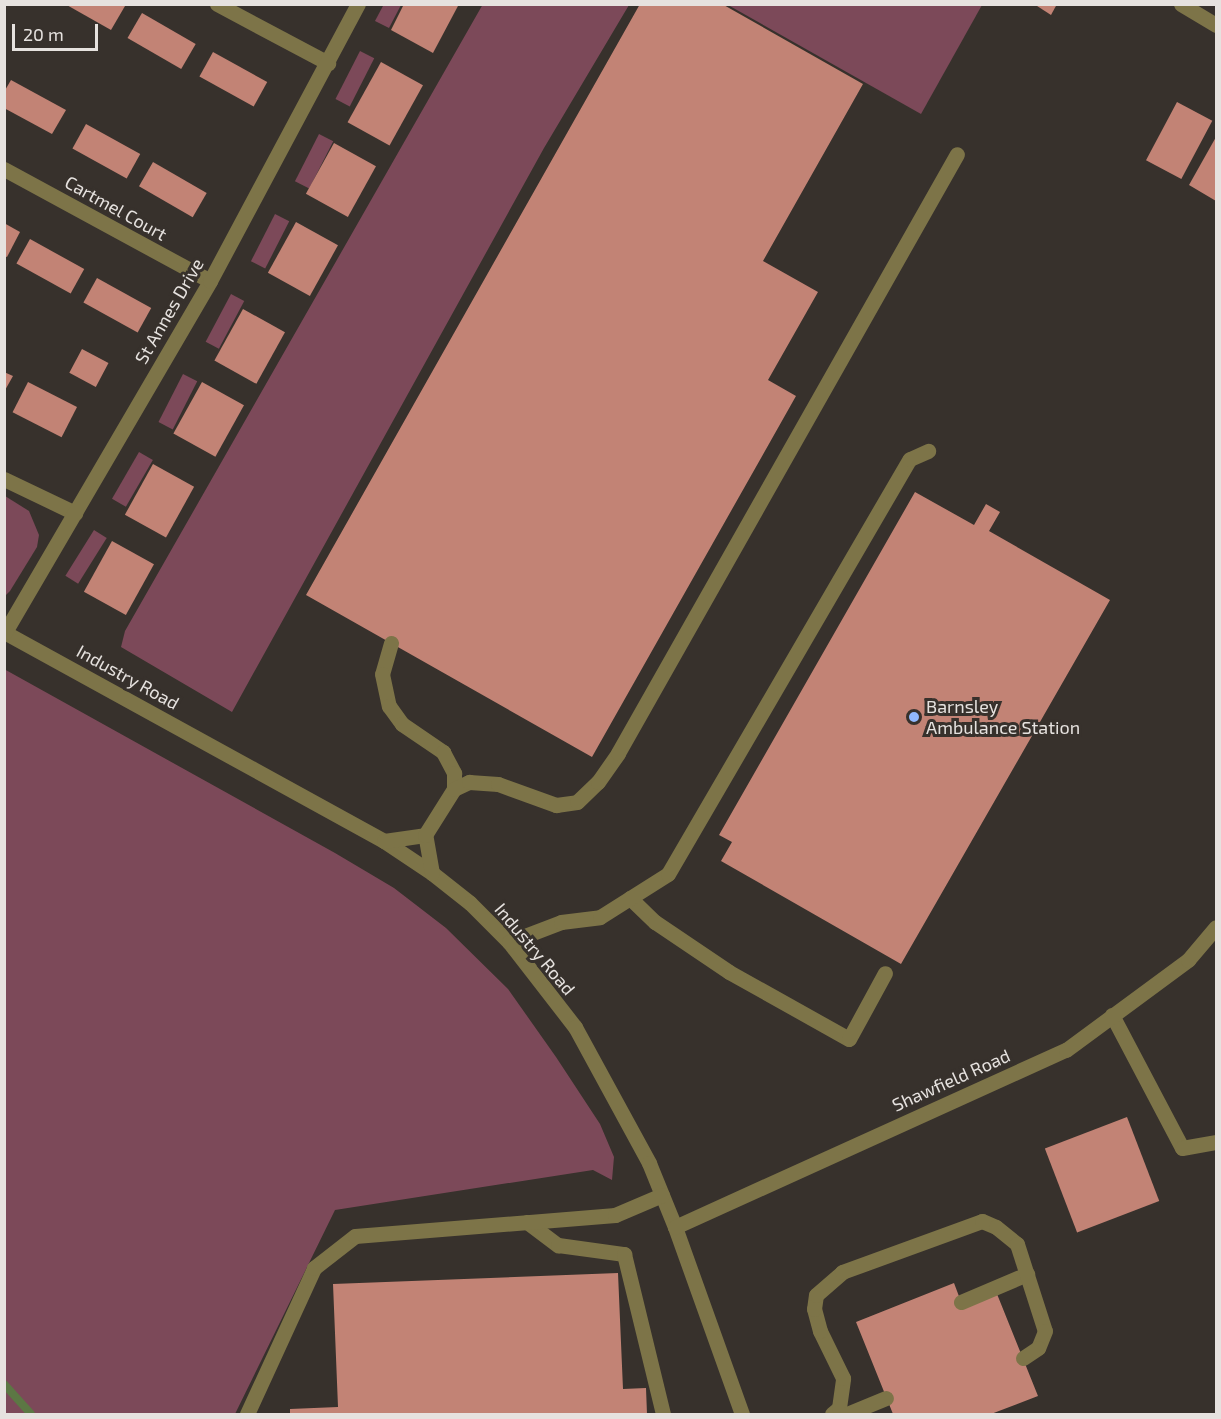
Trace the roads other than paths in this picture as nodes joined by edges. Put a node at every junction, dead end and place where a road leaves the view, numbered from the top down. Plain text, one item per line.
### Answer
1 (216, 4) edge
2 (358, 4) edge
3 (1181, 4) edge
4 (1216, 25) edge
5 (328, 63) junction
6 (957, 154) dead end
7 (4, 169) edge
8 (210, 281) junction
9 (928, 451) dead end
10 (4, 479) edge
11 (75, 513) junction
12 (5, 632) edge
13 (390, 643) dead end
14 (454, 789) junction
15 (425, 835) junction
16 (384, 841) junction
17 (432, 873) junction
18 (630, 898) junction
19 (1216, 927) edge
20 (509, 942) junction
21 (885, 973) dead end
22 (1112, 1015) junction
23 (1216, 1142) edge
24 (662, 1195) junction
25 (528, 1222) junction
26 (675, 1227) junction
27 (1027, 1274) junction
28 (961, 1302) dead end
29 (1023, 1358) dead end
30 (886, 1398) dead end
31 (247, 1414) edge
32 (663, 1414) edge
33 (742, 1414) edge
34 (832, 1414) edge
35 (847, 1414) edge

1 - 5 street
2 - 5 street, St Annes Drive
3 - 4 street
5 - 8 street, St Annes Drive
6 - 14 street
7 - 8 street, Cartmel Court
8 - 11 street, St Annes Drive
9 - 18 street
10 - 11 street
11 - 12 street, St Annes Drive
12 - 16 street, Industry Road
13 - 14 street
14 - 15 street
15 - 16 street
15 - 17 street
16 - 17 street, Industry Road
17 - 20 street, Industry Road
18 - 20 street
18 - 21 street
19 - 22 street, Shawfield Road
20 - 24 street, Industry Road
22 - 23 street
22 - 26 street, Shawfield Road
24 - 25 street
24 - 26 street, Industry Road
25 - 31 street
25 - 32 street
26 - 33 street, Industry Road
27 - 28 street
27 - 29 street
27 - 34 street
30 - 35 street

